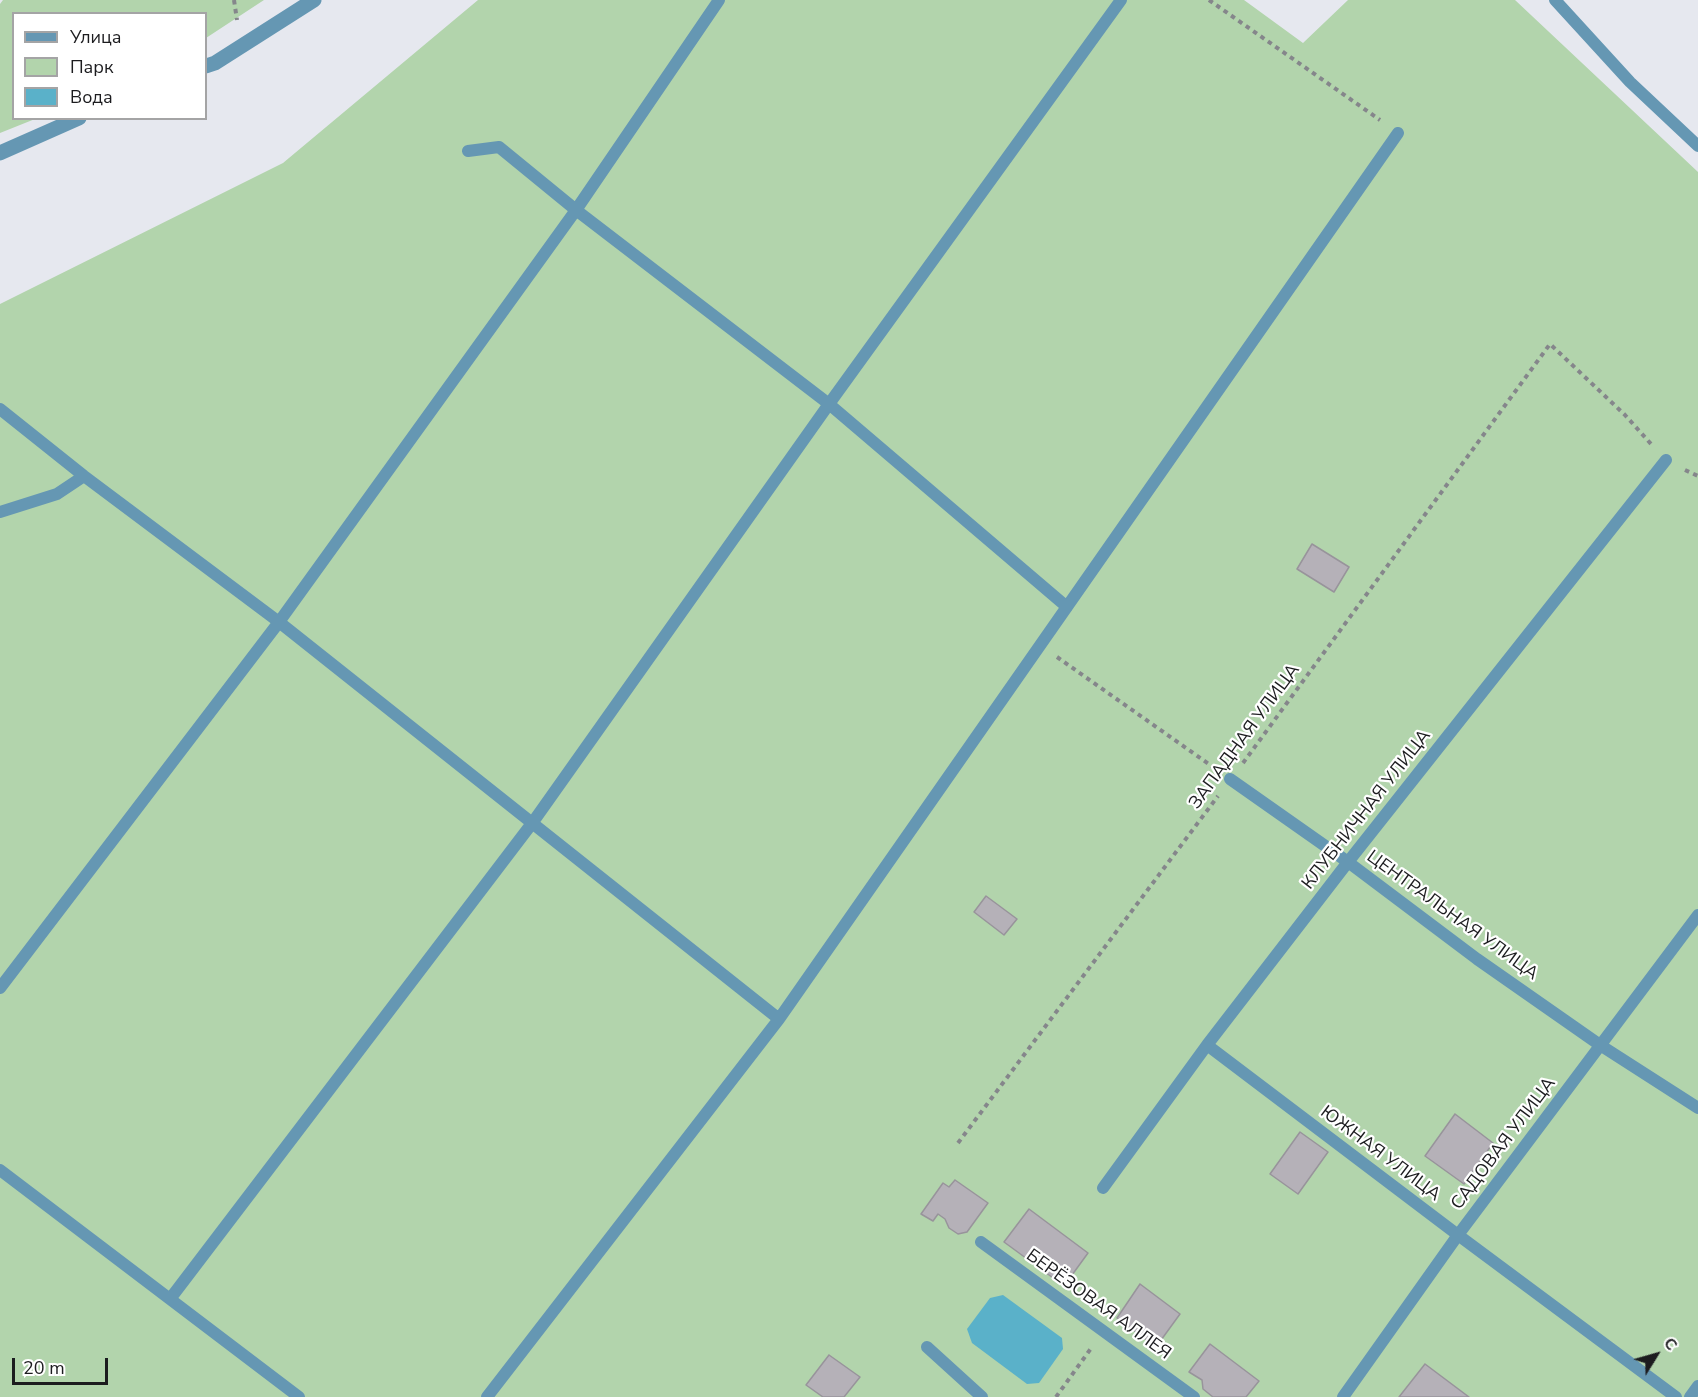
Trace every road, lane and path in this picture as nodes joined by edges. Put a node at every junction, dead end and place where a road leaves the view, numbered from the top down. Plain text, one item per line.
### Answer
1 (314, 0) edge
2 (719, 0) edge
3 (1121, 0) edge
4 (1209, 0) edge
5 (1555, 0) edge
6 (207, 66) edge
7 (74, 120) edge
8 (1398, 133) joint
9 (1698, 147) edge
10 (468, 151) dead end
11 (0, 153) edge
12 (576, 210) junction
13 (829, 404) junction
14 (0, 410) edge
15 (1666, 460) junction
16 (84, 476) junction
17 (1698, 476) edge
18 (0, 512) edge
19 (1067, 607) junction
20 (279, 622) junction
21 (1040, 645) junction
22 (1230, 780) junction
23 (533, 822) junction
24 (1348, 862) junction
25 (1698, 915) edge
26 (0, 988) edge
27 (779, 1019) junction
28 (1207, 1045) junction
29 (1600, 1045) junction
30 (1698, 1108) edge
31 (958, 1143) dead end
32 (0, 1170) edge
33 (1103, 1188) dead end
34 (1458, 1236) junction
35 (981, 1242) dead end
36 (170, 1299) junction
37 (1103, 1332) junction
38 (927, 1347) dead end
39 (1698, 1386) edge
40 (299, 1397) edge
41 (487, 1397) edge
42 (982, 1397) edge
43 (1056, 1397) edge
44 (1194, 1397) edge
45 (1343, 1397) edge
46 (1676, 1397) edge
47 (1690, 1397) edge

1 - 6 street
2 - 12 lane
3 - 13 lane
4 - 8 path
5 - 9 lane
7 - 11 street
8 - 19 lane
10 - 12 lane
12 - 13 lane
12 - 20 lane
13 - 19 lane
13 - 23 lane
14 - 16 lane
15 - 17 path
15 - 22 path, ЗАПАДНАЯ УЛИЦА
15 - 24 lane, КЛУБНИЧНАЯ УЛИЦА
16 - 18 lane
16 - 20 lane
19 - 21 lane
20 - 23 lane
20 - 26 lane
21 - 22 path
21 - 27 lane
22 - 24 lane, ЦЕНТРАЛЬНАЯ УЛИЦА
22 - 31 path, ЗАПАДНАЯ УЛИЦА
23 - 27 lane
23 - 36 lane
24 - 28 lane, КЛУБНИЧНАЯ УЛИЦА
24 - 29 lane, ЦЕНТРАЛЬНАЯ УЛИЦА
25 - 29 lane, САДОВАЯ УЛИЦА
27 - 41 lane
28 - 33 lane, КЛУБНИЧНАЯ УЛИЦА
28 - 34 lane, ЮЖНАЯ УЛИЦА
29 - 30 lane, ЦЕНТРАЛЬНАЯ УЛИЦА
29 - 34 lane, САДОВАЯ УЛИЦА
32 - 36 lane
34 - 45 lane, САДОВАЯ УЛИЦА
34 - 46 lane, ЮЖНАЯ УЛИЦА
35 - 37 lane, БЕРЁЗОВАЯ АЛЛЕЯ
36 - 40 lane
37 - 43 path
37 - 44 lane, БЕРЁЗОВАЯ АЛЛЕЯ
38 - 42 lane
39 - 47 lane

